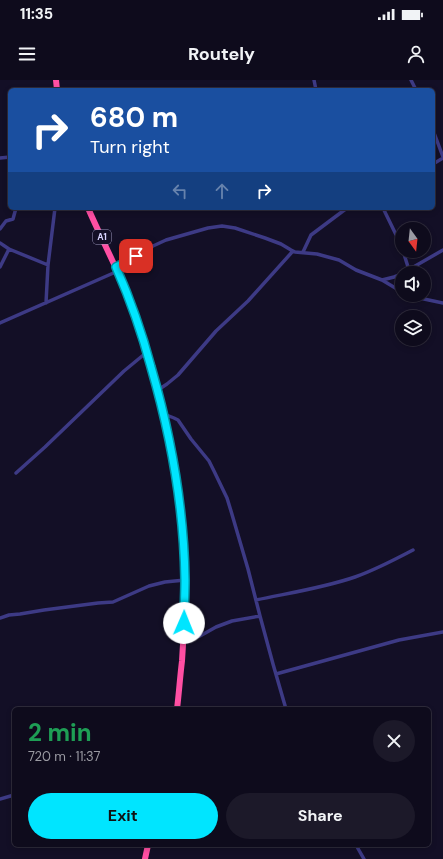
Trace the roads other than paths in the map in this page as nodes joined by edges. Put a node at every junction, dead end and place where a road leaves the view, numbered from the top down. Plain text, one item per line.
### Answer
1 (435, 136) edge
2 (443, 158) edge
3 (15, 210) edge
4 (55, 210) edge
5 (89, 210) edge
6 (344, 210) edge
7 (384, 210) edge
8 (0, 229) edge
9 (395, 233) edge
10 (0, 243) edge
11 (9, 249) junction
12 (443, 250) edge
13 (293, 251) junction
14 (303, 252) junction
15 (48, 265) junction
16 (416, 266) edge
17 (0, 267) edge
18 (117, 269) junction
19 (395, 277) edge
20 (382, 280) junction
21 (395, 288) edge
22 (431, 300) edge
23 (46, 303) junction
24 (443, 303) edge
25 (0, 324) edge
26 (147, 352) junction
27 (158, 390) junction
28 (164, 414) junction
29 (16, 473) dead end
30 (413, 550) dead end
31 (185, 580) junction
32 (256, 600) junction
33 (260, 616) junction
34 (0, 618) edge
35 (443, 632) edge
36 (184, 636) junction
37 (276, 674) junction
38 (177, 707) edge
39 (285, 707) edge
40 (12, 796) edge
41 (0, 799) edge
42 (148, 847) edge
43 (357, 847) edge
44 (145, 859) edge
45 (364, 859) edge

1 - 2 street
3 - 8 street
4 - 15 street
5 - 18 highway, A1
6 - 14 street
7 - 9 street
10 - 11 street
11 - 15 street
11 - 17 street
12 - 16 street
13 - 14 street
13 - 18 street
13 - 27 street
14 - 20 street
15 - 23 street
18 - 23 street
18 - 26 highway, A1
19 - 20 street
20 - 21 street
22 - 24 street
23 - 25 street
26 - 27 highway, A1
26 - 29 street
27 - 28 highway, A1
28 - 31 highway, A1
28 - 32 street
30 - 32 street
31 - 34 street
31 - 36 highway, A1
32 - 33 street
33 - 36 street
33 - 37 street
35 - 37 street
36 - 38 highway, A1
37 - 39 street
40 - 41 street
42 - 44 highway
43 - 45 street

